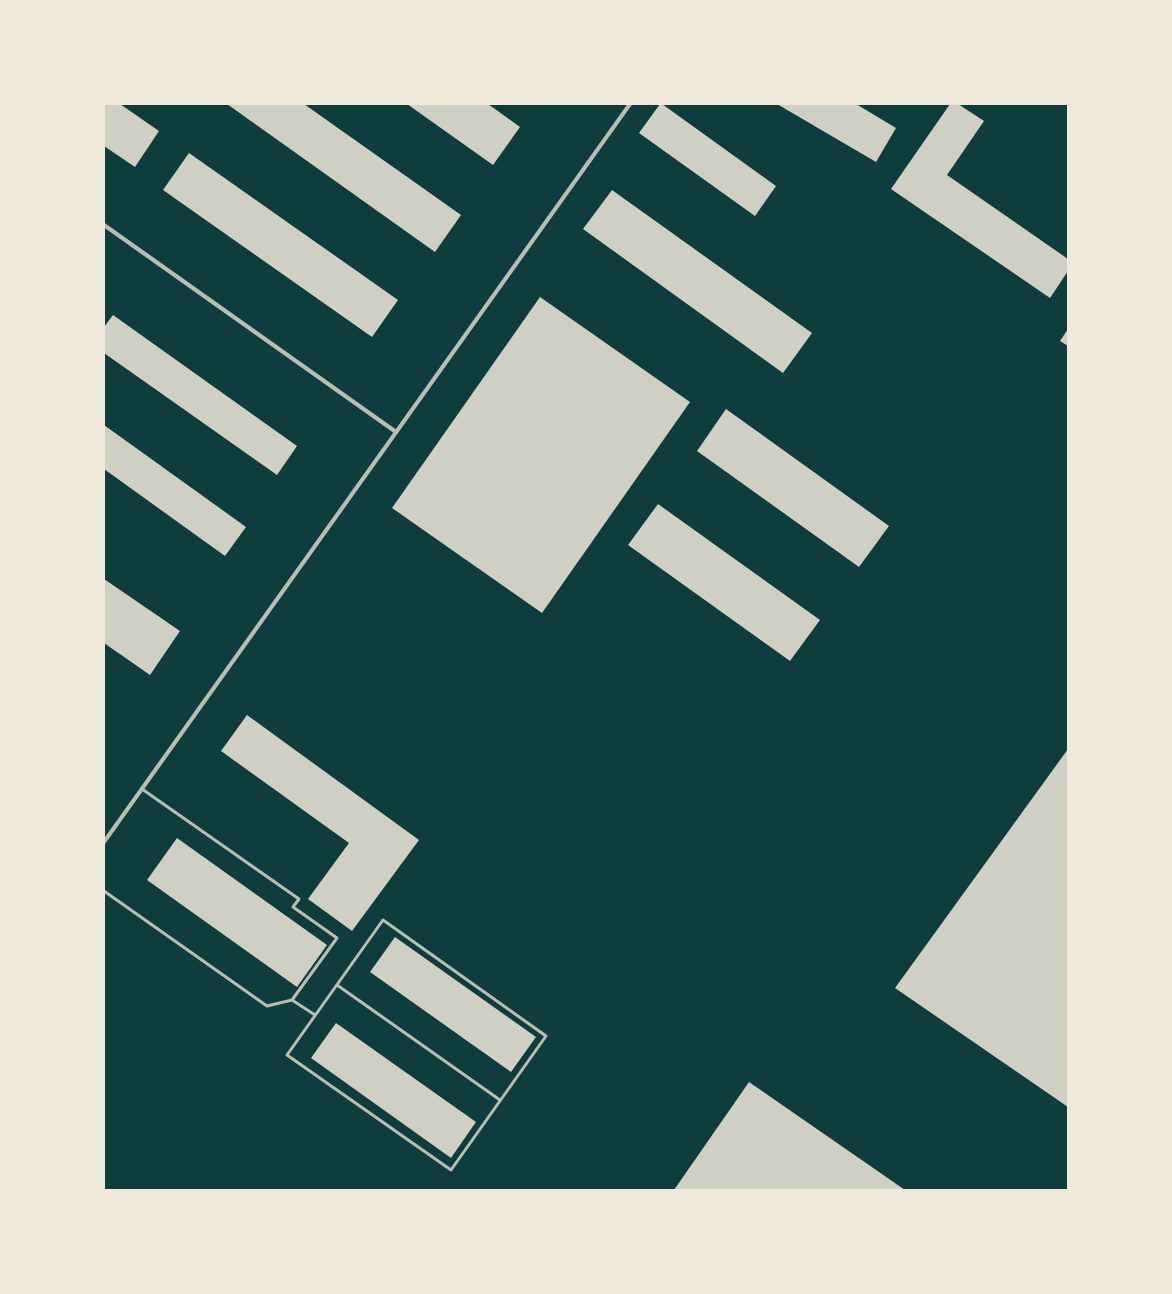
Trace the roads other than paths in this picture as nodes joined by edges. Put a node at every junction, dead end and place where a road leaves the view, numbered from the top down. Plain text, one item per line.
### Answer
1 (630, 104) edge
2 (104, 225) edge
3 (396, 432) junction
4 (142, 789) junction
5 (104, 842) edge
6 (104, 891) edge
7 (336, 985) junction
8 (292, 1000) junction
9 (315, 1015) junction
10 (500, 1100) junction

1 - 3 street
2 - 3 street
3 - 4 street
4 - 5 street
4 - 8 lane
6 - 8 lane
7 - 9 lane
7 - 10 lane
7 - 10 lane
8 - 9 lane
9 - 10 lane

